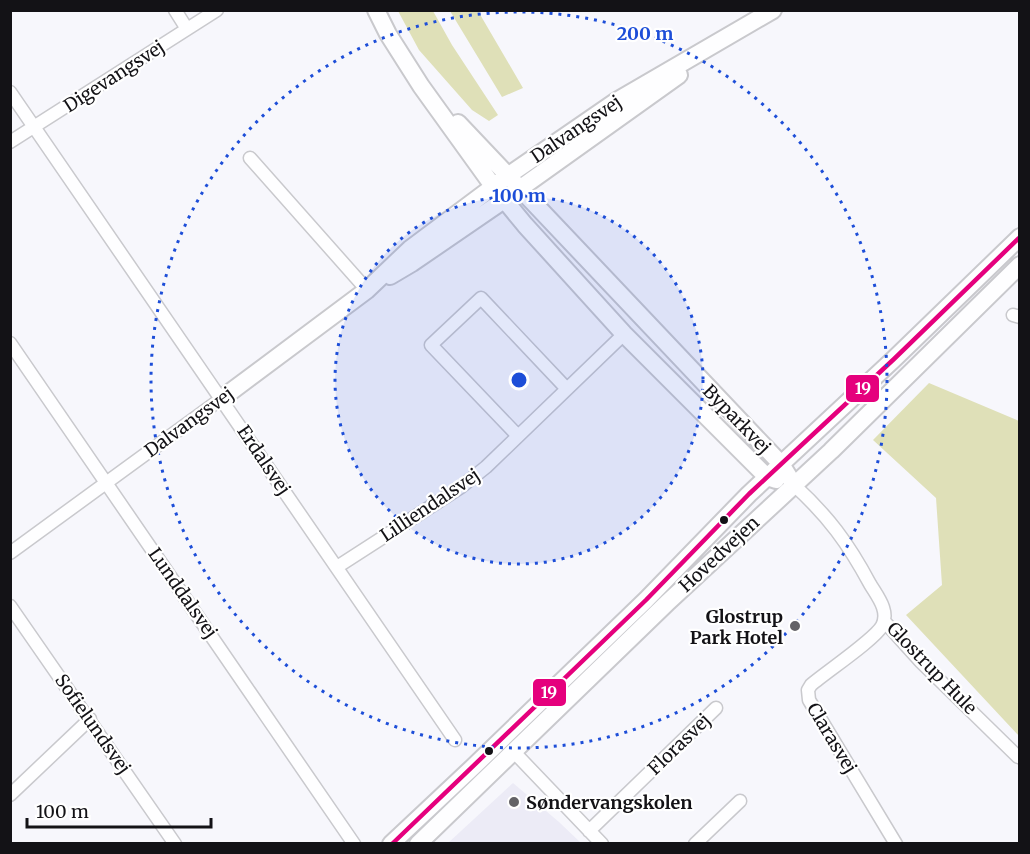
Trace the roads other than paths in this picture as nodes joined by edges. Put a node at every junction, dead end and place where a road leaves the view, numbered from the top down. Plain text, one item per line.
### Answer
1 (175, 10) edge
2 (376, 10) edge
3 (773, 10) edge
4 (213, 12) edge
5 (187, 29) junction
6 (740, 30) junction
7 (421, 86) junction
8 (10, 92) edge
9 (34, 127) junction
10 (10, 142) edge
11 (250, 159) dead end
12 (509, 175) junction
13 (493, 186) junction
14 (521, 188) junction
15 (504, 200) junction
16 (1020, 237) edge
17 (1020, 265) edge
18 (366, 290) junction
19 (624, 334) junction
20 (10, 343) edge
21 (567, 389) junction
22 (221, 399) junction
23 (518, 436) junction
24 (781, 464) junction
25 (767, 477) junction
26 (107, 483) junction
27 (794, 486) junction
28 (10, 553) edge
29 (337, 567) junction
30 (10, 606) edge
31 (884, 621) junction
32 (716, 708) dead end
33 (90, 719) junction
34 (455, 740) dead end
35 (513, 751) junction
36 (1018, 757) dead end
37 (10, 795) edge
38 (740, 801) dead end
39 (589, 831) junction
40 (174, 843) edge
41 (354, 843) edge
42 (391, 843) edge
43 (418, 843) edge
44 (602, 843) edge
45 (695, 843) edge
46 (896, 843) edge

1 - 5 street
2 - 7 street, Byparkvej
3 - 6 street, Dalvangsvej
4 - 5 street, Digevangsvej
5 - 9 street, Digevangsvej
6 - 12 street, Dalvangsvej
6 - 14 street, Dalvangsvej
7 - 12 street, Byparkvej
7 - 13 street, Byparkvej
8 - 9 street, Erdalsvej
9 - 10 street, Digevangsvej
9 - 22 street, Erdalsvej
11 - 18 street
12 - 13 street, Dalvangsvej
12 - 14 street, Byparkvej
13 - 15 street, Byparkvej
13 - 18 street, Dalvangsvej
14 - 15 street, Dalvangsvej
14 - 24 street, Byparkvej
15 - 18 street, Dalvangsvej
15 - 19 street, Byparkvej
16 - 24 street, Hovedvejen
17 - 27 street, Hovedvejen
18 - 22 street, Dalvangsvej
19 - 21 street, Lilliendalsvej
19 - 25 street, Byparkvej
20 - 26 street, Lunddalsvej
21 - 23 street, Lilliendalsvej
21 - 23 street
22 - 26 street, Dalvangsvej
22 - 29 street, Erdalsvej
23 - 29 street, Lilliendalsvej
24 - 25 street, Hovedvejen
24 - 27 street, Byparkvej
25 - 27 street, Byparkvej
25 - 42 street, Hovedvejen
26 - 28 street, Dalvangsvej
26 - 41 street, Lunddalsvej
27 - 31 street, Glostrup Hule
27 - 35 street, Hovedvejen
29 - 34 street, Erdalsvej
30 - 33 street, Sofielundsvej
31 - 36 street, Glostrup Hule
31 - 46 street, Clarasvej
32 - 39 street, Florasvej
33 - 37 street
33 - 40 street, Sofielundsvej
35 - 39 street
35 - 43 street, Hovedvejen
38 - 45 street
39 - 44 street

